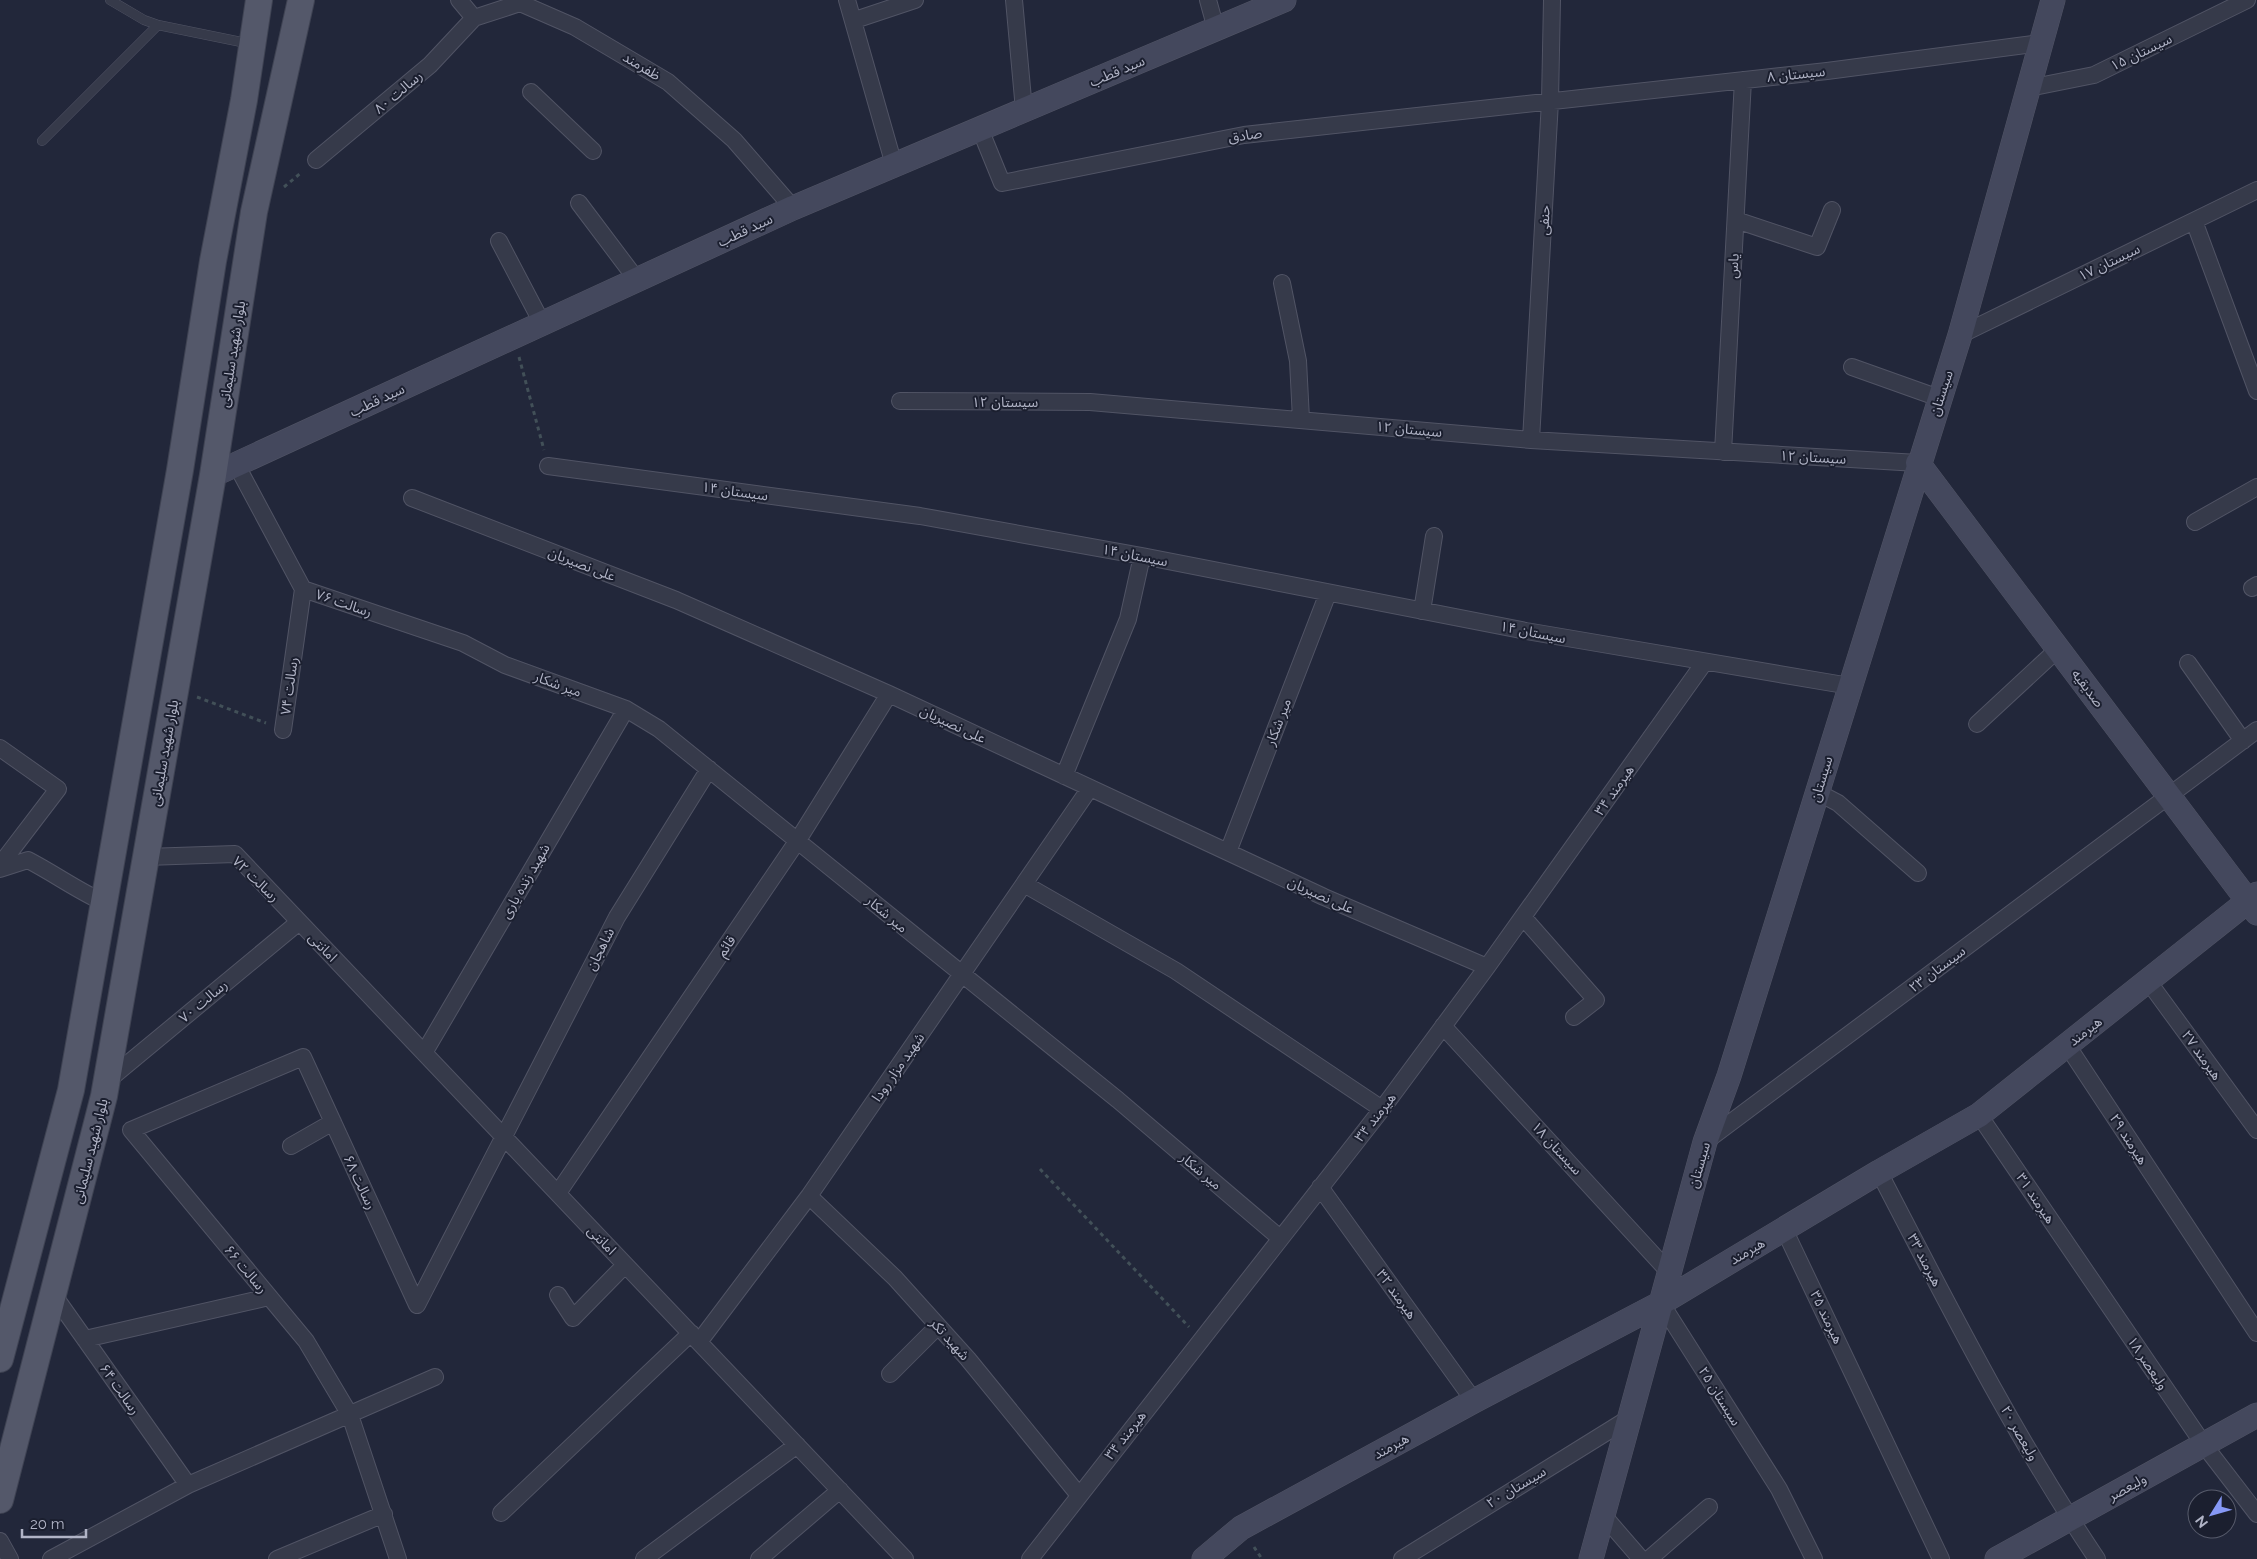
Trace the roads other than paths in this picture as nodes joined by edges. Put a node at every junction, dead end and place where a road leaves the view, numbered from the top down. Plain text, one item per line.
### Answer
1 (110, 0) edge
2 (259, 0) edge
3 (459, 0) edge
4 (847, 0) edge
5 (915, 0) edge
6 (1014, 0) edge
7 (1208, 0) edge
8 (1284, 0) edge
9 (1552, 0) edge
10 (2053, 0) edge
11 (2247, 0) edge
12 (302, 2) edge
13 (474, 18) junction
14 (855, 20) junction
15 (158, 25) junction
16 (1216, 29) junction
17 (2041, 43) junction
18 (251, 44) junction
19 (1743, 80) junction
20 (2029, 88) junction
21 (531, 92) dead end
22 (1550, 101) junction
23 (1024, 110) junction
24 (980, 129) junction
25 (42, 141) dead end
26 (593, 151) dead end
27 (316, 160) dead end
28 (894, 165) junction
29 (2257, 190) edge
30 (579, 203) dead end
31 (793, 208) junction
32 (1832, 210) dead end
33 (1736, 220) junction
34 (2194, 221) junction
35 (499, 241) dead end
36 (637, 280) junction
37 (1282, 283) dead end
38 (542, 323) junction
39 (1960, 335) junction
40 (1852, 367) dead end
41 (2257, 391) edge
42 (1939, 398) junction
43 (900, 401) dead end
44 (1301, 419) junction
45 (1531, 440) junction
46 (1723, 452) junction
47 (1918, 463) junction
48 (236, 464) junction
49 (548, 466) road end
50 (212, 476) junction
51 (2257, 487) edge
52 (412, 498) dead end
53 (2195, 522) dead end
54 (1434, 536) dead end
55 (1142, 556) junction
56 (302, 589) junction
57 (1328, 593) junction
58 (1422, 611) junction
59 (463, 643) joint
60 (2058, 649) junction
61 (1704, 663) junction
62 (2188, 663) dead end
63 (1850, 686) junction
64 (889, 694) junction
65 (626, 709) junction
66 (1978, 724) dead end
67 (283, 730) road end
68 (2257, 730) edge
69 (2243, 740) junction
70 (0, 748) edge
71 (709, 769) junction
72 (1064, 776) junction
73 (1090, 788) junction
74 (1817, 792) junction
75 (2170, 796) junction
76 (798, 840) junction
77 (1228, 852) junction
78 (146, 857) junction
79 (0, 867) edge
80 (1918, 873) dead end
81 (1024, 884) junction
82 (105, 903) junction
83 (2254, 903) edge
84 (1523, 917) junction
85 (299, 922) junction
86 (1487, 967) junction
87 (961, 975) junction
88 (2148, 981) junction
89 (1574, 1017) dead end
90 (1443, 1026) junction
91 (2067, 1045) junction
92 (424, 1053) junction
93 (107, 1081) junction
94 (1382, 1109) junction
95 (1980, 1115) junction
96 (333, 1122) junction
97 (131, 1130) joint
98 (2257, 1130) edge
99 (504, 1137) junction
100 (1705, 1142) junction
101 (291, 1146) dead end
102 (1879, 1172) junction
103 (1320, 1187) junction
104 (558, 1194) junction
105 (809, 1196) junction
106 (1784, 1228) junction
107 (1280, 1238) junction
108 (625, 1265) junction
109 (1670, 1272) junction
110 (2092, 1280) joint
111 (53, 1294) junction
112 (558, 1295) dead end
113 (269, 1297) junction
114 (1661, 1303) junction
115 (938, 1326) junction
116 (2257, 1333) edge
117 (695, 1338) junction
118 (85, 1339) junction
119 (1970, 1347) joint
120 (0, 1359) edge
121 (890, 1374) dead end
122 (435, 1377) dead end
123 (1474, 1401) junction
124 (350, 1414) junction
125 (2257, 1415) edge
126 (1630, 1417) junction
127 (797, 1445) junction
128 (2204, 1445) junction
129 (188, 1485) junction
130 (840, 1490) junction
131 (1078, 1494) junction
132 (0, 1500) edge
133 (1709, 1507) dead end
134 (501, 1513) dead end
135 (384, 1514) junction
136 (2257, 1514) edge
137 (1603, 1515) junction
138 (2070, 1519) junction
139 (0, 1541) edge
140 (646, 1558) edge
141 (10, 1559) edge
142 (51, 1559) edge
143 (276, 1559) edge
144 (398, 1559) edge
145 (759, 1559) edge
146 (905, 1559) edge
147 (1030, 1559) edge
148 (1204, 1559) edge
149 (1402, 1559) edge
150 (1590, 1559) edge
151 (1641, 1559) edge
152 (1649, 1559) edge
153 (1814, 1559) edge
154 (1941, 1559) edge
155 (1997, 1559) edge
156 (2097, 1559) edge

1 - 15 lane
2 - 18 main road
3 - 13 street
4 - 14 street
5 - 14 street
6 - 23 street
7 - 16 street
8 - 16 street, سید قطب
9 - 22 street, حنفی
10 - 17 street, سیستان
11 - 20 street, سیستان ۱۵
12 - 50 main road, بلوار شهید سلیمانی
13 - 27 street, رسالت ۸۰
13 - 31 street, ظفرمند
14 - 28 street
15 - 18 lane
15 - 25 lane
16 - 23 street, سید قطب
17 - 19 street, سیستان ۸
17 - 20 street, سیستان
18 - 82 main road
19 - 22 street, سیستان ۸
19 - 33 street, یاس
20 - 39 street, سیستان
21 - 26 street
22 - 24 street, صادق
22 - 45 street, حنفی
23 - 24 street, سید قطب
24 - 28 street, سید قطب
28 - 31 street, سید قطب
29 - 34 street, سیستان ۱۷
30 - 36 street
31 - 36 street, سید قطب
32 - 33 street
33 - 46 street, یاس
34 - 39 street, سیستان ۱۷
34 - 41 street
35 - 38 street
36 - 38 street, سید قطب
37 - 44 street
38 - 48 street, سید قطب
39 - 42 street, سیستان
40 - 42 street
42 - 47 street, سیستان
43 - 44 street, سیستان ۱۲
44 - 45 street, سیستان ۱۲
45 - 46 street, سیستان ۱۲
46 - 47 street, سیستان ۱۲
47 - 60 street, صدیقیه
47 - 63 street, سیستان
48 - 50 street, سید قطب
48 - 56 street, رسالت ۷۶
49 - 55 street, سیستان ۱۴
50 - 78 main road, بلوار شهید سلیمانی
51 - 53 street
52 - 64 street, علی نصیریان
54 - 58 street
55 - 57 street, سیستان ۱۴
55 - 72 street
56 - 59 street, رسالت ۷۶
56 - 67 street, رسالت ۷۴
57 - 58 street, سیستان ۱۴
57 - 77 street, میر شکار
58 - 61 street, سیستان ۱۴
59 - 65 street, میر شکار
60 - 66 street
60 - 75 street, صدیقیه
61 - 63 street, سیستان ۱۴
61 - 84 street, هیرمند ۳۴
62 - 69 street
63 - 74 street, سیستان
64 - 72 street, علی نصیریان
64 - 76 street, قائم
65 - 71 street, میر شکار
65 - 92 street, شهید زنده یاری
68 - 69 street, سیستان ۲۳
69 - 75 street, سیستان ۲۳
70 - 79 street
71 - 76 street, میر شکار
71 - 99 street, شاهجان
72 - 73 street, علی نصیریان
73 - 77 street, علی نصیریان
73 - 81 street, شهید مزار رودا
74 - 80 street
74 - 100 street, سیستان
75 - 83 street, صدیقیه
75 - 100 street, سیستان ۲۳
76 - 87 street, میر شکار
76 - 104 street, قائم
77 - 86 street, علی نصیریان
78 - 85 street, رسالت ۷۲
78 - 93 main road, بلوار شهید سلیمانی
79 - 82 street
81 - 87 street, شهید مزار رودا
81 - 94 street
82 - 120 main road
83 - 88 street, هیرمند
84 - 86 street, هیرمند ۳۴
84 - 89 street
85 - 92 street, امانتی
85 - 93 street, رسالت ۷۰
86 - 90 street, هیرمند ۳۴
87 - 105 street, شهید مزار رودا
87 - 107 street, میر شکار
88 - 91 street, هیرمند
88 - 98 street, هیرمند ۲۷
90 - 94 street, هیرمند ۳۴
90 - 109 street, سیستان ۱۸
91 - 95 street, هیرمند
91 - 116 street, هیرمند ۲۹
92 - 99 street, امانتی
93 - 111 main road, بلوار شهید سلیمانی
94 - 103 street, هیرمند ۳۴
95 - 102 street, هیرمند
95 - 110 street, هیرمند ۳۱
96 - 97 street, رسالت ۶۸
96 - 99 street, رسالت ۶۸
96 - 101 street
97 - 113 street, رسالت ۶۶
99 - 104 street, امانتی
100 - 109 street, سیستان
102 - 106 street, هیرمند
102 - 119 street, هیرمند ۳۳
103 - 107 street, هیرمند ۳۴
103 - 123 street, هیرمند ۳۲
104 - 108 street, امانتی
105 - 115 street, شهید تکر
105 - 117 street, شهید مزار رودا
106 - 114 street, هیرمند
106 - 154 street, هیرمند ۳۵
107 - 131 street, هیرمند ۳۴
108 - 112 street
108 - 117 street, امانتی
109 - 114 street, سیستان
110 - 128 street, ولیعصر ۱۸
111 - 118 street, رسالت ۶۴
111 - 132 main road, بلوار شهید سلیمانی
113 - 118 street
113 - 124 street, رسالت ۶۶
114 - 123 street, هیرمند
114 - 126 street, سیستان
114 - 153 street, سیستان ۲۵
115 - 121 street
115 - 131 street, شهید تکر
117 - 127 street, امانتی
117 - 134 street, شهید مزار رودا
118 - 129 street, رسالت ۶۴
119 - 138 street, ولیعصر ۲۰
122 - 124 street
123 - 148 street, هیرمند
124 - 129 street
124 - 135 street, رسالت ۶۶
125 - 128 street, ولیعصر
126 - 137 street, سیستان
126 - 149 street, سیستان ۲۰
127 - 130 street, امانتی
127 - 140 street
128 - 136 street, ولیعصر ۱۸
128 - 138 street, ولیعصر
129 - 142 street
130 - 145 street
130 - 146 street, امانتی
131 - 147 street, هیرمند ۳۴
133 - 152 street
135 - 143 street
135 - 144 street, رسالت ۶۶
137 - 150 street, سیستان
137 - 151 street
138 - 155 street, ولیعصر
138 - 156 street, ولیعصر ۲۰
139 - 141 street

